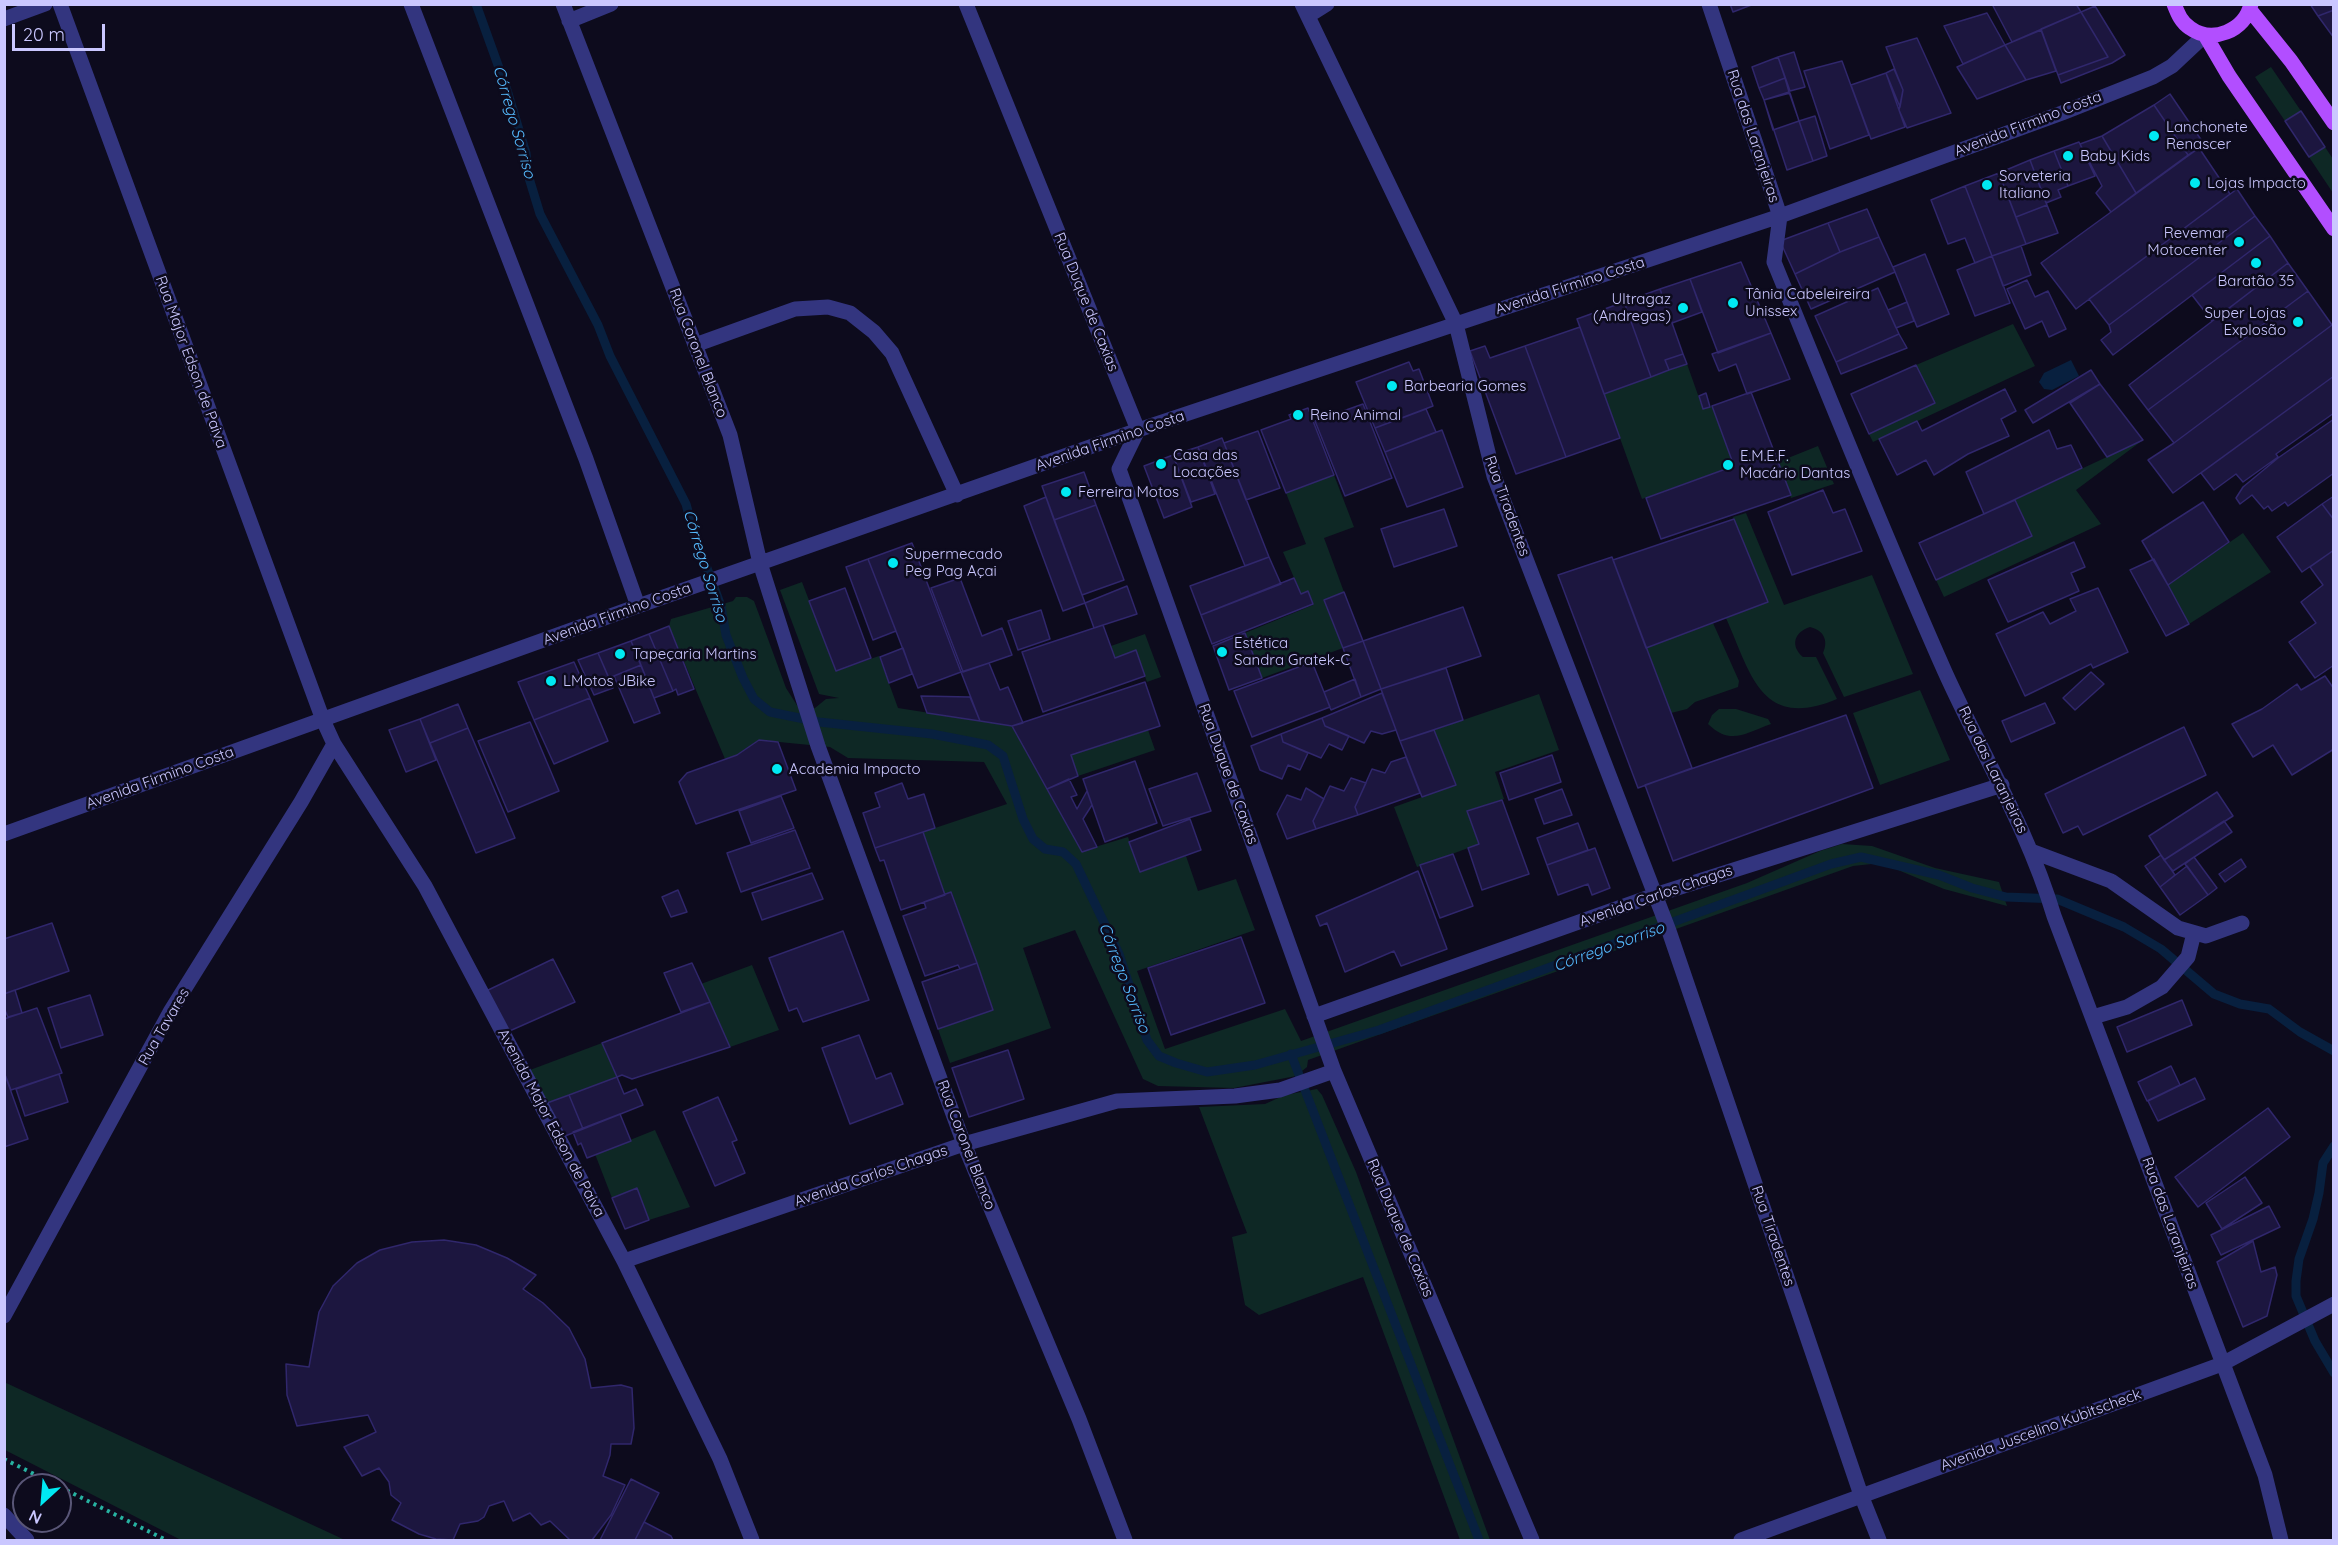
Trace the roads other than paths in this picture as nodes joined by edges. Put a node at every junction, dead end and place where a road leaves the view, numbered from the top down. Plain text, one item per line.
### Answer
1 (45, 4) edge
2 (60, 4) edge
3 (411, 4) edge
4 (563, 4) edge
5 (611, 4) edge
6 (966, 4) edge
7 (1327, 4) edge
8 (1709, 4) edge
9 (2174, 4) edge
10 (2250, 7) edge
11 (1305, 10) edge
12 (4, 19) edge
13 (569, 21) junction
14 (2205, 35) junction
15 (2334, 123) edge
16 (1780, 216) junction
17 (2334, 229) edge
18 (1456, 324) junction
19 (695, 345) junction
20 (1138, 430) junction
21 (957, 495) junction
22 (760, 563) junction
23 (638, 606) junction
24 (323, 720) junction
25 (334, 744) junction
26 (2002, 785) junction
27 (4, 834) edge
28 (2031, 851) junction
29 (1654, 895) junction
30 (2242, 923) dead end
31 (2194, 933) junction
32 (1314, 1016) junction
33 (2093, 1017) junction
34 (1334, 1071) junction
35 (964, 1144) junction
36 (624, 1261) junction
37 (2334, 1304) edge
38 (4, 1316) edge
39 (2222, 1364) junction
40 (1861, 1495) junction
41 (4, 1515) edge
42 (27, 1540) edge
43 (752, 1540) edge
44 (1125, 1540) edge
45 (1532, 1540) edge
46 (1741, 1540) edge
47 (1879, 1540) edge
48 (2282, 1540) edge

1 - 12 street
2 - 24 street, Rua Major Edson de Paiva
3 - 23 street
4 - 13 street, Rua Coronel Blanco
5 - 13 street
6 - 20 street, Rua Duque de Caxias
7 - 11 street
8 - 16 street, Rua das Laranjeiras
9 - 14 main road
10 - 14 main road
10 - 15 main road
11 - 18 street, Rua Tiradentes
13 - 19 street, Rua Coronel Blanco
14 - 16 street, Avenida Firmino Costa
14 - 17 main road
16 - 18 street, Avenida Firmino Costa
16 - 26 street, Rua das Laranjeiras
18 - 20 street, Avenida Firmino Costa
18 - 29 street, Rua Tiradentes
19 - 21 street
19 - 22 street, Rua Coronel Blanco
20 - 21 street, Avenida Firmino Costa
20 - 32 street, Rua Duque de Caxias
21 - 22 street, Avenida Firmino Costa
22 - 23 street, Avenida Firmino Costa
22 - 35 street, Rua Coronel Blanco
23 - 24 street, Avenida Firmino Costa
24 - 25 street, Avenida Major Edson de Paiva
24 - 27 street, Avenida Firmino Costa
25 - 36 street, Avenida Major Edson de Paiva
25 - 38 street, Rua Tavares
26 - 28 street, Rua das Laranjeiras
26 - 29 street, Avenida Carlos Chagas
28 - 31 street
28 - 33 street, Rua das Laranjeiras
29 - 32 street, Avenida Carlos Chagas
29 - 40 street, Rua Tiradentes
30 - 31 street
31 - 33 street
32 - 34 street, Rua Duque de Caxias
33 - 39 street, Rua das Laranjeiras
34 - 35 street, Avenida Carlos Chagas
34 - 45 street, Rua Duque de Caxias
35 - 36 street, Avenida Carlos Chagas
35 - 44 street, Rua Coronel Blanco
36 - 43 street, Avenida Major Edson de Paiva
37 - 39 street, Avenida Juscelino Kubitscheck
39 - 40 street, Avenida Juscelino Kubitscheck
39 - 48 street, Rua das Laranjeiras
40 - 46 street, Avenida Juscelino Kubitscheck
40 - 47 street, Rua Tiradentes
41 - 42 street

